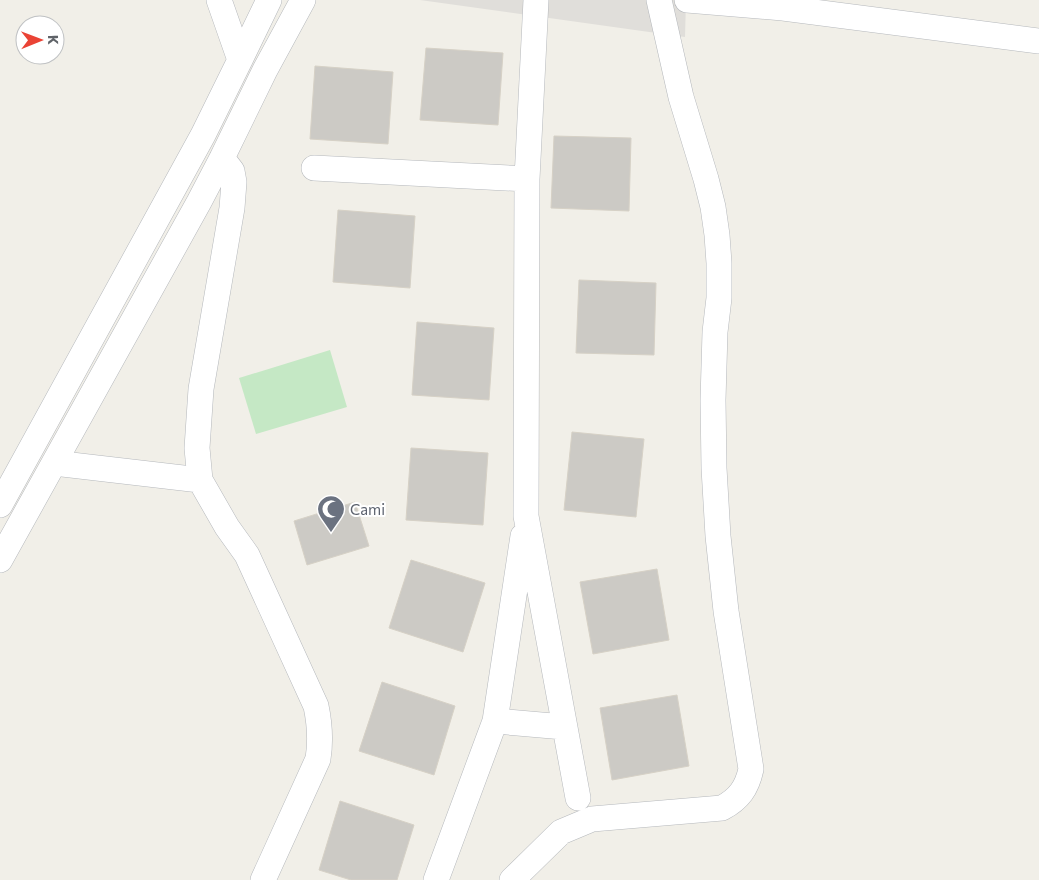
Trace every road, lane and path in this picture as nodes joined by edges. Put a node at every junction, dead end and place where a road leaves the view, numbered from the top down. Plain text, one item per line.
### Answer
1 (219, 0) edge
2 (269, 0) edge
3 (303, 0) edge
4 (536, 0) edge
5 (659, 0) edge
6 (687, 0) edge
7 (1039, 40) edge
8 (240, 60) junction
9 (222, 158) junction
10 (314, 168) dead end
11 (527, 179) junction
12 (54, 463) junction
13 (200, 480) junction
14 (0, 505) edge
15 (526, 516) junction
16 (0, 560) edge
17 (495, 720) junction
18 (564, 727) junction
19 (578, 798) dead end
20 (262, 880) edge
21 (436, 880) edge
22 (512, 880) edge

1 - 8 street
2 - 8 street
3 - 9 street
4 - 11 street
5 - 22 street
6 - 7 street
8 - 14 street
9 - 12 street
9 - 13 street
10 - 11 street
11 - 15 street
12 - 13 street
12 - 16 street
13 - 20 street
15 - 17 street
15 - 18 street
17 - 18 street
17 - 21 street
18 - 19 street

